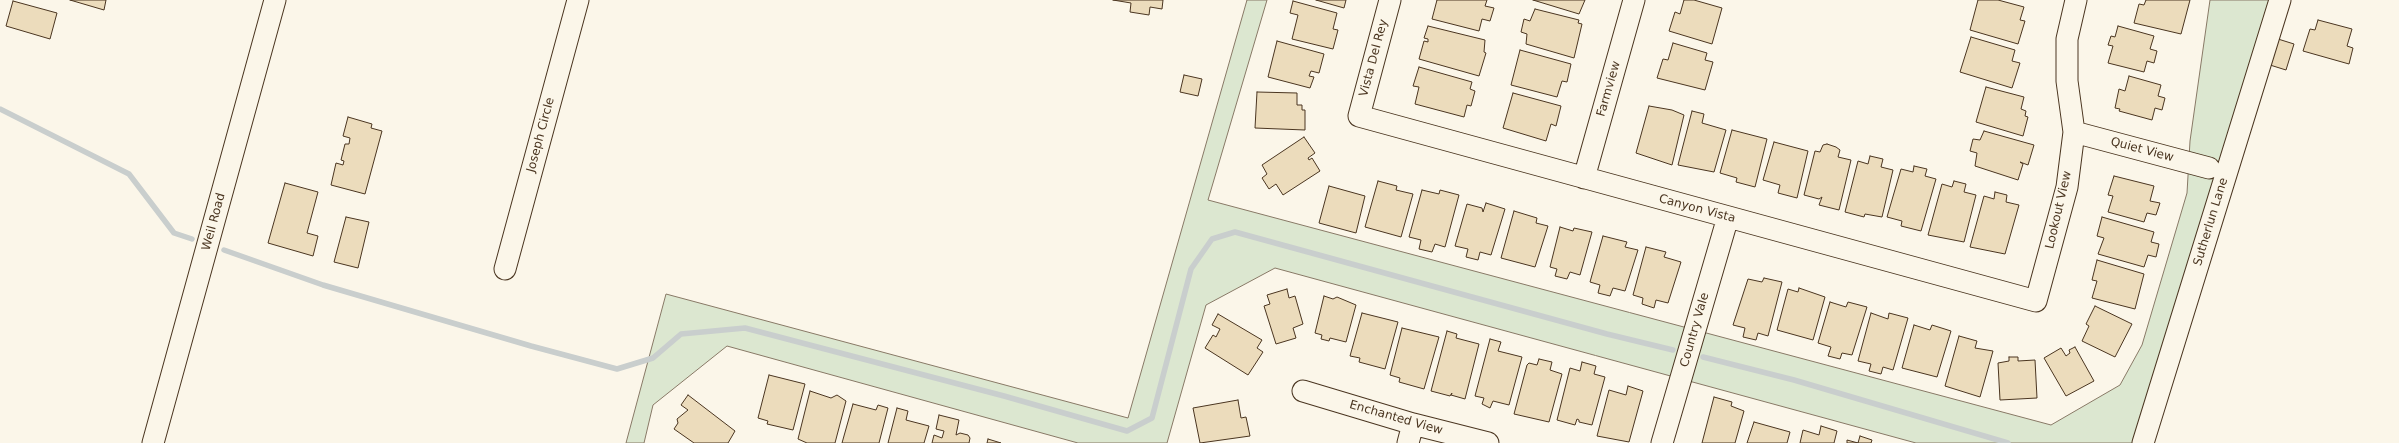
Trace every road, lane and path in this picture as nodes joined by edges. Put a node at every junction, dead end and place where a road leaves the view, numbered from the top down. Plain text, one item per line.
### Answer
1 (275, 0) edge
2 (578, 0) edge
3 (1390, 0) edge
4 (1634, 0) edge
5 (2076, 0) edge
6 (2280, 0) edge
7 (1359, 116) joint
8 (2074, 132) junction
9 (2209, 168) dead end
10 (1584, 178) junction
11 (1728, 217) junction
12 (505, 269) dead end
13 (2036, 301) joint
14 (1303, 391) dead end
15 (1411, 434) edge
16 (154, 443) edge
17 (1488, 443) edge
18 (1662, 443) edge
19 (2143, 443) edge

1 - 16 street, Weil Road
2 - 12 street, Joseph Circle
3 - 7 street, Vista Del Rey
4 - 10 street, Farmview
5 - 8 street, Lookout View
6 - 19 street, Sutherlun Lane
7 - 10 street, Canyon Vista
8 - 9 street, Quiet View
8 - 13 street, Lookout View
10 - 11 street, Canyon Vista
11 - 13 street, Canyon Vista
11 - 18 street, Country Vale
14 - 15 street, Enchanted View
15 - 17 street, Enchanted View

